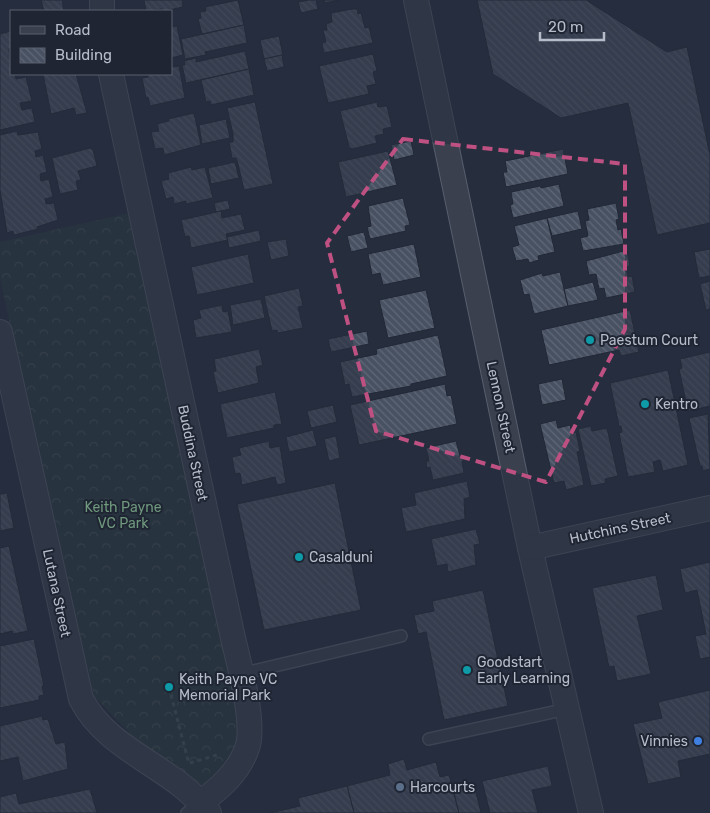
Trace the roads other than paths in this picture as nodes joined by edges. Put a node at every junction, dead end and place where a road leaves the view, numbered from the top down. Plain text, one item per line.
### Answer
1 (416, 0) edge
2 (111, 75) edge
3 (0, 332) edge
4 (710, 508) edge
5 (530, 548) junction
6 (401, 636) dead end
7 (241, 674) junction
8 (567, 709) junction
9 (429, 740) dead end
10 (196, 805) edge
11 (592, 813) edge

1 - 5 street, Lennon Street
2 - 7 street, Buddina Street
3 - 10 street, Lutana Street
4 - 5 street, Hutchins Street
5 - 8 street, Lennon Street
6 - 7 lane
7 - 10 street, Buddina Street
8 - 9 lane
8 - 11 street, Lennon Street

